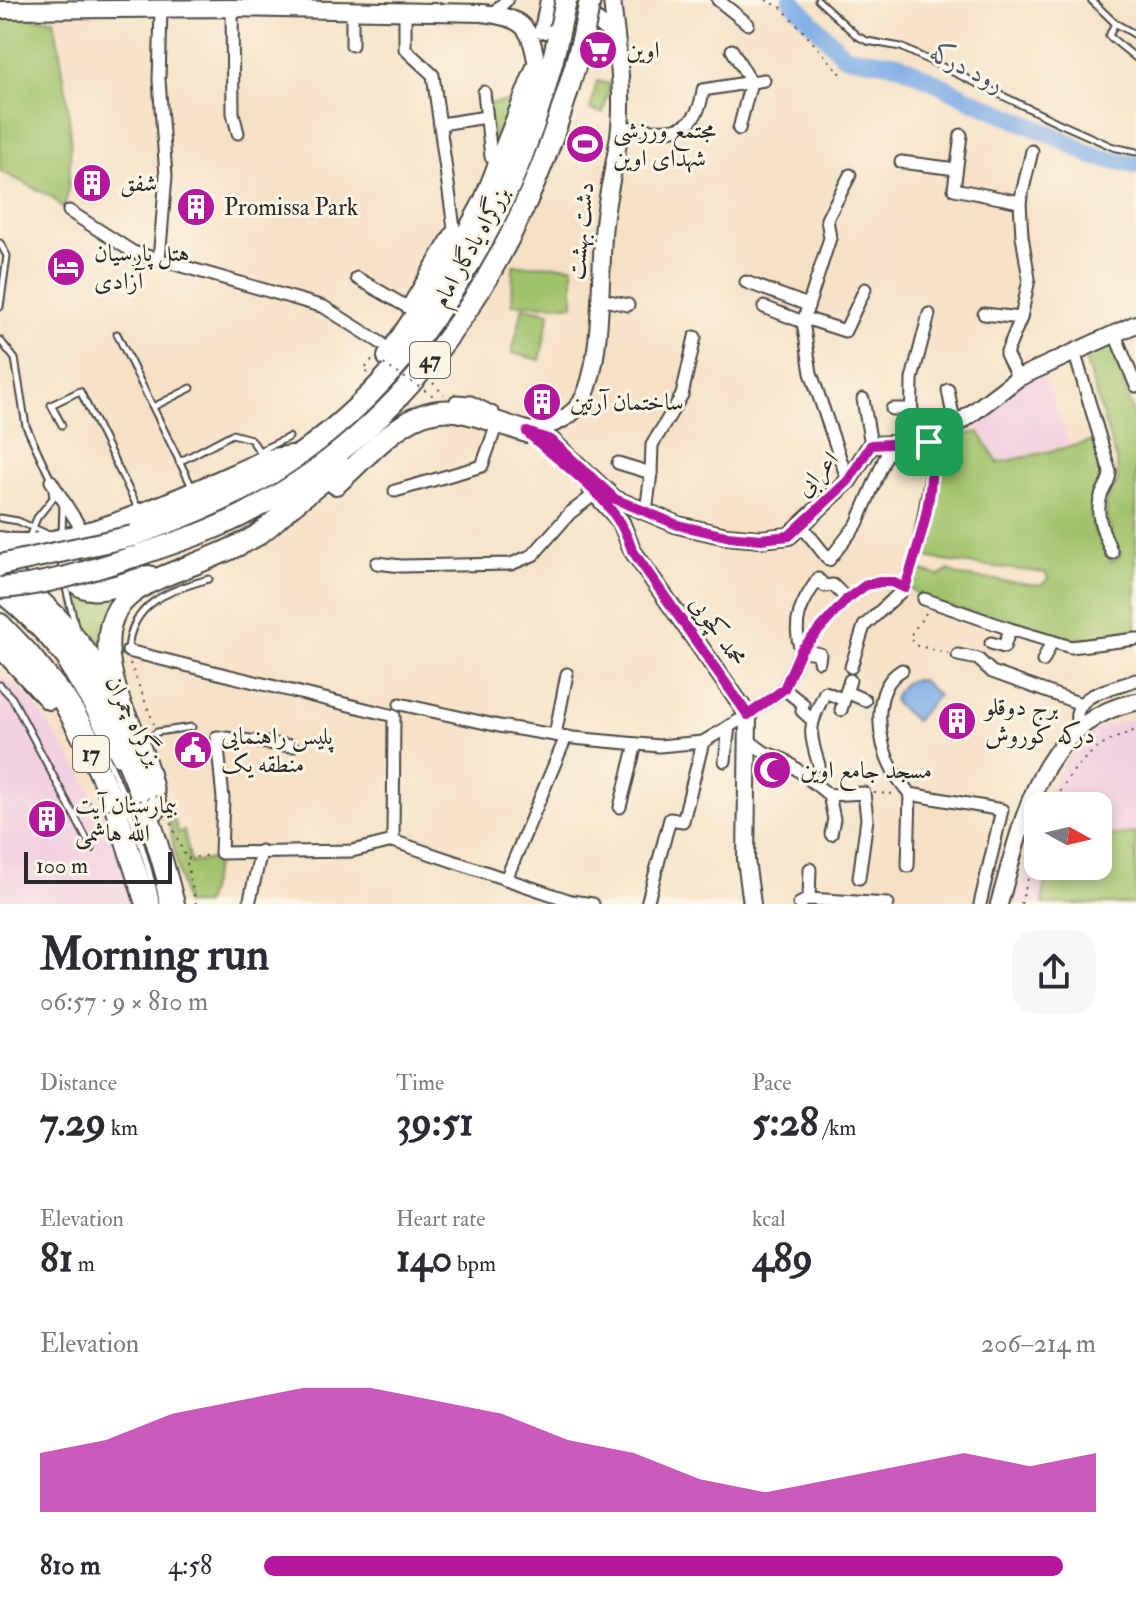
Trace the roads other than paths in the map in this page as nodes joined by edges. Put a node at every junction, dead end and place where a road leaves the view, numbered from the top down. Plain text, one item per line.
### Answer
1 (507, 0) edge
2 (549, 0) edge
3 (558, 0) edge
4 (566, 0) edge
5 (590, 0) edge
6 (599, 0) edge
7 (612, 0) edge
8 (718, 0) edge
9 (818, 0) edge
10 (1091, 0) edge
11 (86, 4) edge
12 (291, 4) edge
13 (403, 7) edge
14 (232, 8) junction
15 (0, 10) edge
16 (161, 10) junction
17 (352, 10) junction
18 (492, 14) junction
19 (1115, 23) junction
20 (748, 24) dead end
21 (552, 29) junction
22 (1136, 35) edge
23 (616, 40) junction
24 (352, 45) dead end
25 (732, 50) dead end
26 (1136, 58) edge
27 (537, 67) junction
28 (757, 81) junction
29 (484, 92) dead end
30 (486, 117) junction
31 (441, 124) junction
32 (620, 127) junction
33 (739, 129) dead end
34 (238, 133) dead end
35 (961, 135) dead end
36 (1032, 151) dead end
37 (1136, 152) edge
38 (491, 157) dead end
39 (901, 162) dead end
40 (956, 169) junction
41 (850, 175) dead end
42 (1020, 202) junction
43 (69, 211) dead end
44 (831, 214) junction
45 (843, 220) dead end
46 (0, 243) edge
47 (159, 260) junction
48 (357, 278) dead end
49 (746, 282) dead end
50 (865, 289) dead end
51 (599, 299) junction
52 (0, 305) edge
53 (628, 305) dead end
54 (808, 305) junction
55 (764, 307) dead end
56 (929, 314) dead end
57 (984, 314) dead end
58 (1021, 318) junction
59 (803, 322) junction
60 (1136, 324) edge
61 (1114, 332) junction
62 (117, 334) dead end
63 (695, 337) dead end
64 (0, 340) edge
65 (381, 343) road end
66 (1074, 351) junction
67 (1018, 378) junction
68 (416, 381) junction
69 (1136, 386) edge
70 (191, 388) dead end
71 (948, 390) dead end
72 (863, 399) dead end
73 (456, 401) dead end
74 (355, 406) junction
75 (153, 407) junction
76 (892, 409) dead end
77 (912, 409) junction
78 (497, 424) junction
79 (62, 425) dead end
80 (955, 426) junction
81 (527, 432) junction
82 (929, 442) junction
83 (891, 444) junction
84 (911, 444) junction
85 (871, 445) junction
86 (294, 446) junction
87 (179, 462) junction
88 (618, 463) dead end
89 (651, 473) junction
90 (51, 481) junction
91 (848, 481) junction
92 (194, 491) junction
93 (395, 491) dead end
94 (595, 494) junction
95 (63, 497) junction
96 (289, 509) junction
97 (646, 512) junction
98 (140, 513) junction
99 (0, 518) edge
100 (801, 525) junction
101 (87, 533) junction
102 (18, 537) edge
103 (61, 538) junction
104 (920, 540) road end
105 (133, 546) junction
106 (1112, 553) dead end
107 (377, 563) dead end
108 (0, 565) edge
109 (167, 573) junction
110 (209, 579) dead end
111 (905, 588) road end
112 (3, 590) edge
113 (847, 599) road end
114 (929, 600) road end
115 (0, 624) edge
116 (1010, 629) junction
117 (50, 639) junction
118 (1136, 639) edge
119 (1052, 641) junction
120 (991, 643) dead end
121 (0, 646) edge
122 (801, 650) junction
123 (128, 651) joint
124 (958, 655) road end
125 (0, 659) edge
126 (819, 661) dead end
127 (1043, 661) dead end
128 (92, 662) junction
129 (902, 670) dead end
130 (567, 674) dead end
131 (28, 675) junction
132 (59, 677) dead end
133 (1136, 680) edge
134 (0, 685) edge
135 (784, 689) junction
136 (865, 700) dead end
137 (844, 701) junction
138 (1136, 702) edge
139 (400, 704) dead end
140 (1081, 704) junction
141 (748, 715) junction
142 (125, 716) junction
143 (812, 720) junction
144 (729, 726) junction
145 (192, 727) dead end
146 (1079, 729) junction
147 (560, 736) junction
148 (748, 740) junction
149 (85, 742) junction
150 (703, 742) junction
151 (636, 744) junction
152 (140, 745) junction
153 (292, 746) dead end
154 (725, 761) dead end
155 (819, 765) dead end
156 (910, 794) junction
157 (829, 795) junction
158 (620, 807) dead end
159 (831, 834) dead end
160 (393, 841) junction
161 (92, 849) dead end
162 (261, 851) junction
163 (162, 859) junction
164 (908, 866) dead end
165 (810, 869) dead end
166 (859, 878) dead end
167 (506, 879) junction
168 (804, 902) edge
169 (146, 904) edge
170 (160, 904) edge
171 (174, 904) edge
172 (249, 904) edge
173 (593, 904) edge
174 (647, 904) edge
175 (752, 904) edge
176 (882, 904) edge
177 (980, 904) edge
178 (999, 904) edge

1 - 18 street
2 - 21 street
3 - 6 street
4 - 21 highway, 47, bridge
5 - 68 highway, بزرگراه یادگار امام / 47, bridge
7 - 23 street, دشت بهشت
8 - 20 street
9 - 37 lane
10 - 19 lane
11 - 15 street
11 - 16 street
12 - 14 street
12 - 17 street
13 - 17 street
13 - 18 street
13 - 31 street
14 - 16 street
14 - 34 street
16 - 47 street
17 - 24 street
18 - 27 street
19 - 22 lane
19 - 26 lane
21 - 23 street
21 - 27 street
21 - 74 highway, بزرگراه یادگار امام / 47
23 - 32 street, دشت بهشت
25 - 28 street
27 - 74 highway
28 - 32 street
28 - 33 street
29 - 30 street
30 - 31 street
30 - 38 street
31 - 48 street
32 - 51 street, دشت بهشت
35 - 40 street
36 - 42 street
39 - 40 street
40 - 42 street
41 - 44 street
42 - 58 street
43 - 47 street
44 - 45 street
44 - 54 street
46 - 52 lane
47 - 65 street
49 - 54 street
50 - 59 street
51 - 53 street
51 - 81 street, دشت بهشت
54 - 59 street
55 - 59 street
56 - 77 street
57 - 58 street
58 - 67 street
59 - 91 street
60 - 61 street, اعرابی
61 - 66 street, اعرابی
61 - 69 street
62 - 75 lane
63 - 89 street
64 - 90 lane
66 - 67 street, اعرابی
66 - 106 street
67 - 80 street, اعرابی
68 - 96 highway
68 - 105 highway, بزرگراه یادگار امام / 47
70 - 75 lane
71 - 80 street
72 - 85 street
73 - 78 street
74 - 86 highway, بزرگراه یادگار امام / 47
75 - 87 lane
76 - 77 street
77 - 84 street
78 - 81 highway
78 - 93 street
78 - 96 highway
79 - 98 lane
80 - 82 street, اعرابی
81 - 94 street, محمد کچویی
81 - 97 street, اعرابی
82 - 84 street, اعرابی
82 - 104 street
83 - 84 street, اعرابی
83 - 85 street, اعرابی
83 - 100 street
85 - 91 street, اعرابی
86 - 87 lane
86 - 92 highway
86 - 105 highway, بزرگراه یادگار امام / 47
87 - 92 lane
88 - 89 street
89 - 97 street
90 - 95 street
90 - 102 lane
91 - 100 street, اعرابی
92 - 98 highway
94 - 107 street
94 - 141 street, محمد کچویی
95 - 101 street
95 - 103 lane
96 - 109 highway
97 - 100 street, اعرابی
98 - 101 highway
99 - 102 lane
101 - 103 highway
101 - 109 highway
102 - 103 highway
103 - 128 lane
105 - 108 highway, 47, bridge
105 - 112 highway, 47, bridge
108 - 128 highway
109 - 142 highway
110 - 123 lane
111 - 137 street
112 - 117 highway, بزرگراه چمران / 17
113 - 122 street
114 - 116 street
115 - 149 highway, 17
116 - 119 street
116 - 120 street
117 - 163 highway, بزرگراه چمران / 17
117 - 170 lane
118 - 119 street
119 - 127 street
121 - 131 highway
122 - 126 street
122 - 135 street
123 - 160 street
124 - 140 street
125 - 131 highway
128 - 142 highway
129 - 156 street
130 - 147 street
131 - 149 highway
132 - 170 lane
133 - 140 street
134 - 161 lane
135 - 141 street
135 - 143 street
136 - 137 street
137 - 143 street
138 - 146 street
139 - 147 street
140 - 146 street
141 - 144 street
141 - 148 street
142 - 152 highway
143 - 155 street
144 - 150 street
144 - 154 street
145 - 152 lane
146 - 178 street
147 - 151 street
147 - 167 street
148 - 157 street
148 - 175 street
149 - 169 highway, 17
150 - 151 street
150 - 174 street
151 - 158 street
152 - 163 highway
153 - 162 street
156 - 164 street
156 - 177 street
157 - 159 street
157 - 166 street
160 - 162 street
160 - 167 street
162 - 172 street
163 - 171 highway, بزرگراه چمران / 17
165 - 168 street
167 - 173 street
168 - 176 street

